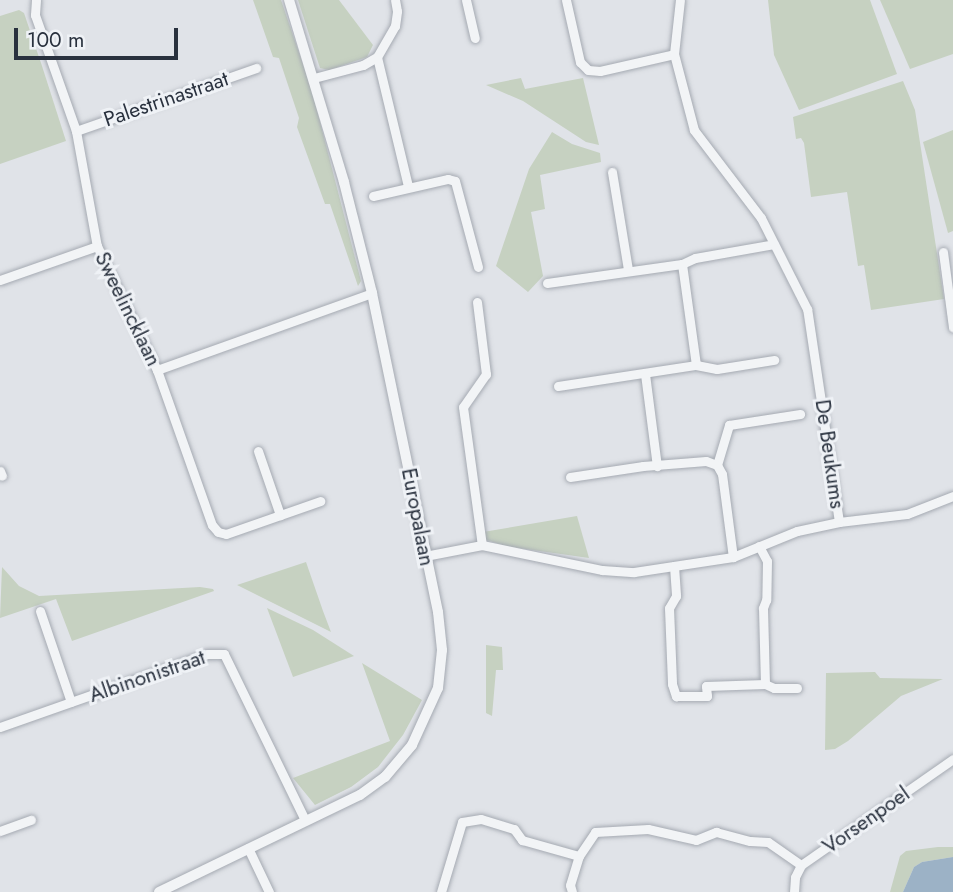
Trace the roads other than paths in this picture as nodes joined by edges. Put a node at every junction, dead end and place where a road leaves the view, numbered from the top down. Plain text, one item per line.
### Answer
1 (36, 0) edge
2 (289, 0) edge
3 (395, 0) edge
4 (466, 0) edge
5 (566, 0) edge
6 (680, 0) edge
7 (475, 38) dead end
8 (674, 54) junction
9 (377, 57) junction
10 (256, 68) dead end
11 (314, 78) junction
12 (76, 131) junction
13 (612, 172) dead end
14 (408, 187) junction
15 (373, 196) dead end
16 (774, 244) junction
17 (97, 246) junction
18 (943, 252) dead end
19 (682, 264) junction
20 (478, 267) dead end
21 (628, 270) junction
22 (0, 280) edge
23 (547, 283) dead end
24 (372, 293) junction
25 (477, 302) dead end
26 (953, 327) edge
27 (774, 360) dead end
28 (696, 365) junction
29 (158, 370) junction
30 (645, 374) junction
31 (558, 386) dead end
32 (800, 414) dead end
33 (258, 451) dead end
34 (718, 465) junction
35 (657, 466) junction
36 (570, 477) dead end
37 (953, 496) edge
38 (320, 501) dead end
39 (281, 515) junction
40 (839, 522) junction
41 (482, 545) junction
42 (759, 546) junction
43 (425, 556) junction
44 (733, 557) junction
45 (674, 566) junction
46 (40, 611) dead end
47 (765, 684) junction
48 (797, 688) dead end
49 (71, 702) junction
50 (0, 727) edge
51 (953, 758) edge
52 (31, 820) dead end
53 (306, 820) junction
54 (0, 831) edge
55 (247, 848) junction
56 (579, 856) junction
57 (801, 865) junction
58 (159, 892) edge
59 (269, 892) edge
60 (441, 892) edge
61 (572, 892) edge
62 (794, 892) edge

1 - 12 street, Sweelincklaan
2 - 11 street, Europalaan
3 - 9 street
4 - 7 street
5 - 8 street
6 - 8 street, De Beukums
8 - 16 street, De Beukums
9 - 11 street
9 - 14 street
10 - 12 street, Palestrinastraat
11 - 24 street, Europalaan
12 - 17 street, Sweelincklaan
13 - 21 street
14 - 15 street
14 - 20 street
16 - 19 street
16 - 40 street, De Beukums
17 - 22 street
17 - 29 street, Sweelincklaan
18 - 26 street
19 - 21 street
19 - 28 street
21 - 23 street
24 - 29 street
24 - 43 street, Europalaan
25 - 41 street
27 - 28 street
28 - 30 street
29 - 39 street, Sweelincklaan
30 - 31 street
30 - 35 street
32 - 34 street
33 - 39 street
34 - 35 street
34 - 44 street
35 - 36 street
37 - 40 street
38 - 39 street
40 - 42 street, De Beukums
41 - 43 street, De Beukums
41 - 45 street, De Beukums
42 - 44 street, De Beukums
42 - 47 street
43 - 53 street, Europalaan
44 - 45 street, De Beukums
45 - 47 street
46 - 49 street, Albinonistraat
47 - 48 street
49 - 50 street, Albinonistraat
49 - 53 street, Albinonistraat
51 - 57 street, Vorsenpoel
52 - 54 street
53 - 55 street, Europalaan
55 - 58 street, Europalaan
55 - 59 street
56 - 57 street
56 - 60 street
56 - 61 street
57 - 62 street, Vorsenpoel

